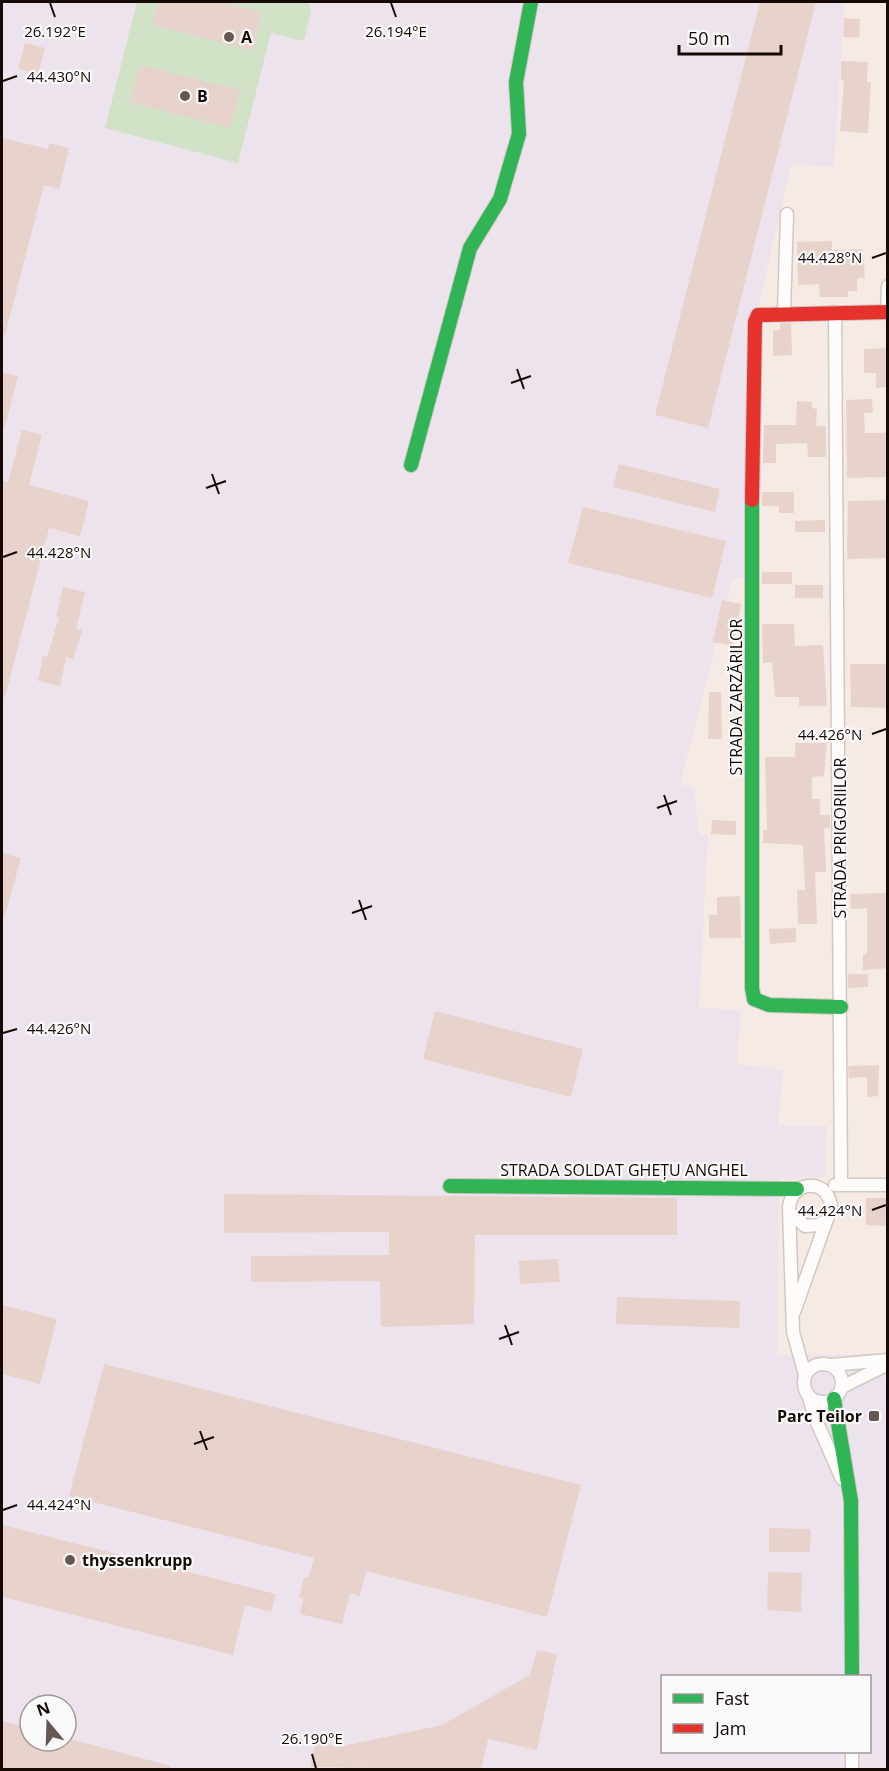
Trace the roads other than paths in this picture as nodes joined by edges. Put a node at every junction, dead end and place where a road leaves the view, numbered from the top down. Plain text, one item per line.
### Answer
1 (531, 2) edge
2 (788, 214) dead end
3 (888, 286) edge
4 (784, 312) junction
5 (835, 312) junction
6 (887, 312) edge
7 (411, 465) dead end
8 (841, 1007) junction
9 (842, 1185) junction
10 (888, 1185) edge
11 (450, 1186) dead end
12 (817, 1186) junction
13 (797, 1189) junction
14 (831, 1201) junction
15 (790, 1214) junction
16 (825, 1221) junction
17 (794, 1312) junction
18 (799, 1356) junction
19 (888, 1362) edge
20 (817, 1364) junction
21 (831, 1365) junction
22 (805, 1375) junction
23 (842, 1387) junction
24 (809, 1397) junction
25 (834, 1399) junction
26 (851, 1502) junction
27 (852, 1675) edge
28 (852, 1753) edge
29 (852, 1770) edge

1 - 7 street
2 - 4 street
3 - 6 street
4 - 5 street
4 - 8 street, STRADA ZARZĂRILOR
5 - 6 street
5 - 8 street, STRADA PRIGORIILOR
8 - 9 street, STRADA PRIGORIILOR
9 - 10 street
9 - 12 street
9 - 14 street
11 - 13 street, STRADA SOLDAT GHEȚU ANGHEL
12 - 13 street
12 - 14 street
13 - 15 street
14 - 16 street
15 - 16 street
15 - 17 street
16 - 17 street
17 - 18 street
18 - 20 street
18 - 22 street
19 - 21 street
19 - 23 street
20 - 21 street
20 - 22 street
21 - 23 street
22 - 24 street
23 - 25 street
24 - 25 street
24 - 26 street
25 - 26 street
26 - 27 street
28 - 29 street

